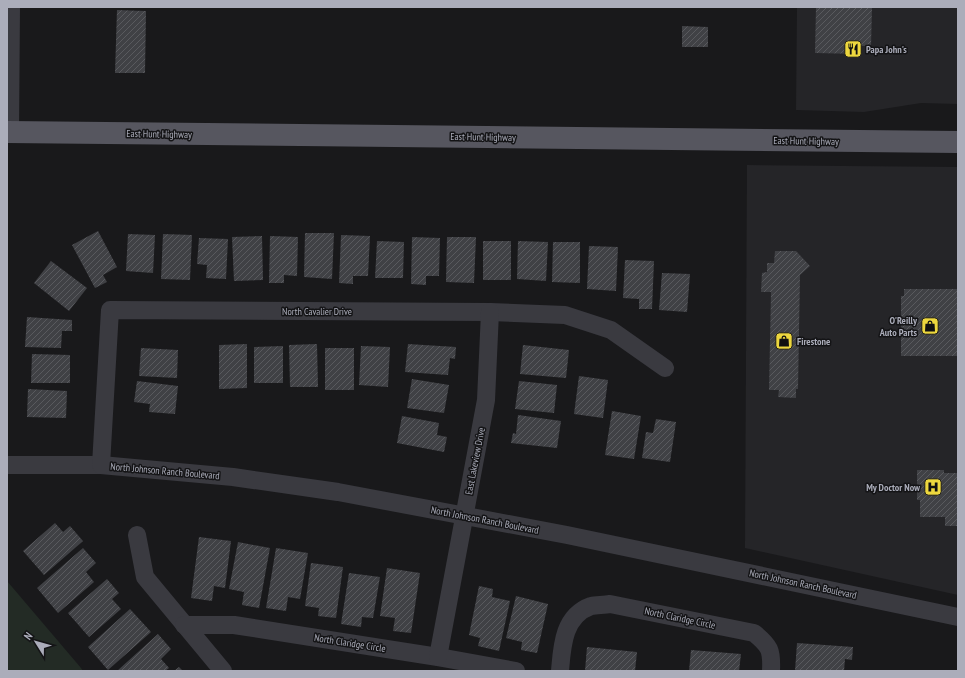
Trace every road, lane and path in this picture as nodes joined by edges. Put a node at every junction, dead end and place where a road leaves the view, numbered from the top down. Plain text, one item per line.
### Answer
1 (11, 7) edge
2 (8, 132) edge
3 (958, 142) edge
4 (490, 312) junction
5 (665, 368) dead end
6 (101, 465) junction
7 (7, 466) edge
8 (464, 516) junction
9 (138, 535) dead end
10 (958, 617) edge
11 (184, 625) junction
12 (438, 657) junction
13 (223, 671) edge
14 (516, 671) edge
15 (560, 671) edge
16 (771, 671) edge

1 - 2 street
2 - 3 main road, East Hunt Highway
4 - 5 street, North Cavalier Drive
4 - 6 street, North Cavalier Drive
4 - 8 street, East Lakeview Drive
6 - 7 street, North Johnson Ranch Boulevard
6 - 8 street, North Johnson Ranch Boulevard
8 - 10 street, North Johnson Ranch Boulevard
8 - 12 street, East Lakeview Drive
9 - 11 street
11 - 12 street, North Claridge Circle
11 - 13 street
12 - 14 street, North Claridge Circle
15 - 16 street, North Claridge Circle

